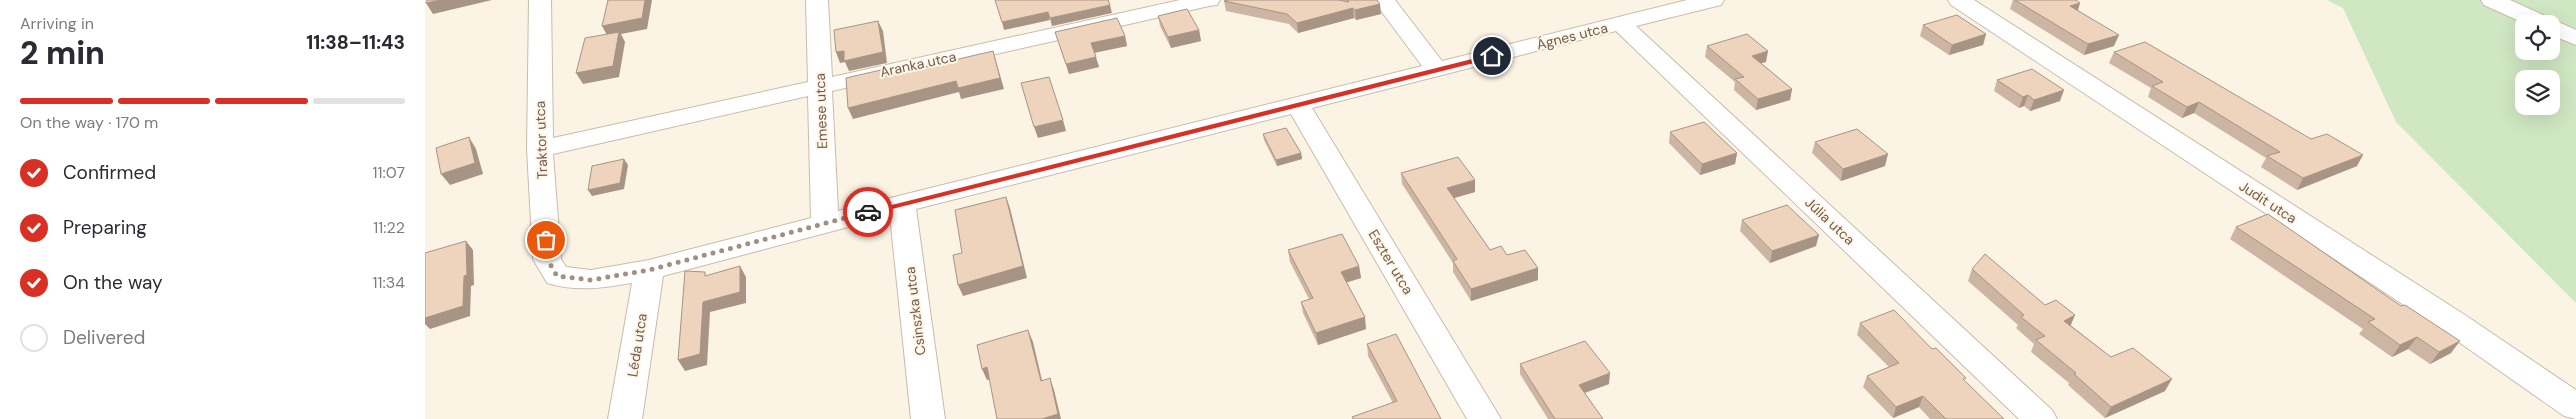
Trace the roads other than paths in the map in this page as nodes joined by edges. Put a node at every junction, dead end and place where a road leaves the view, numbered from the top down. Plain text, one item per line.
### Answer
1 (539, 0) edge
2 (817, 0) edge
3 (1209, 0) edge
4 (1384, 0) edge
5 (1713, 0) edge
6 (1959, 0) edge
7 (2492, 0) edge
8 (2525, 15) edge
9 (1621, 24) junction
10 (2560, 31) edge
11 (2576, 38) edge
12 (1437, 70) junction
13 (819, 86) junction
14 (1298, 105) junction
15 (540, 149) junction
16 (902, 204) junction
17 (825, 223) junction
18 (649, 270) junction
19 (557, 276) joint
20 (2576, 407) edge
21 (625, 419) edge
22 (928, 419) edge
23 (1484, 419) edge
24 (2040, 419) edge

1 - 15 street, Traktor utca
2 - 13 street, Emese utca
3 - 13 street, Aranka utca
4 - 12 street
5 - 9 street, Ágnes utca
6 - 20 street, Judit utca
7 - 8 street
9 - 12 street, Ágnes utca
9 - 24 street, Júlia utca
10 - 11 street
12 - 14 street, Ágnes utca
13 - 15 street, Aranka utca
13 - 17 street, Emese utca
14 - 16 street, Ágnes utca
14 - 23 street, Eszter utca
15 - 19 street, Traktor utca
16 - 17 street, Ágnes utca
16 - 22 street, Csinszka utca
17 - 18 street, Ágnes utca
18 - 19 street, Ágnes utca
18 - 21 street, Léda utca

